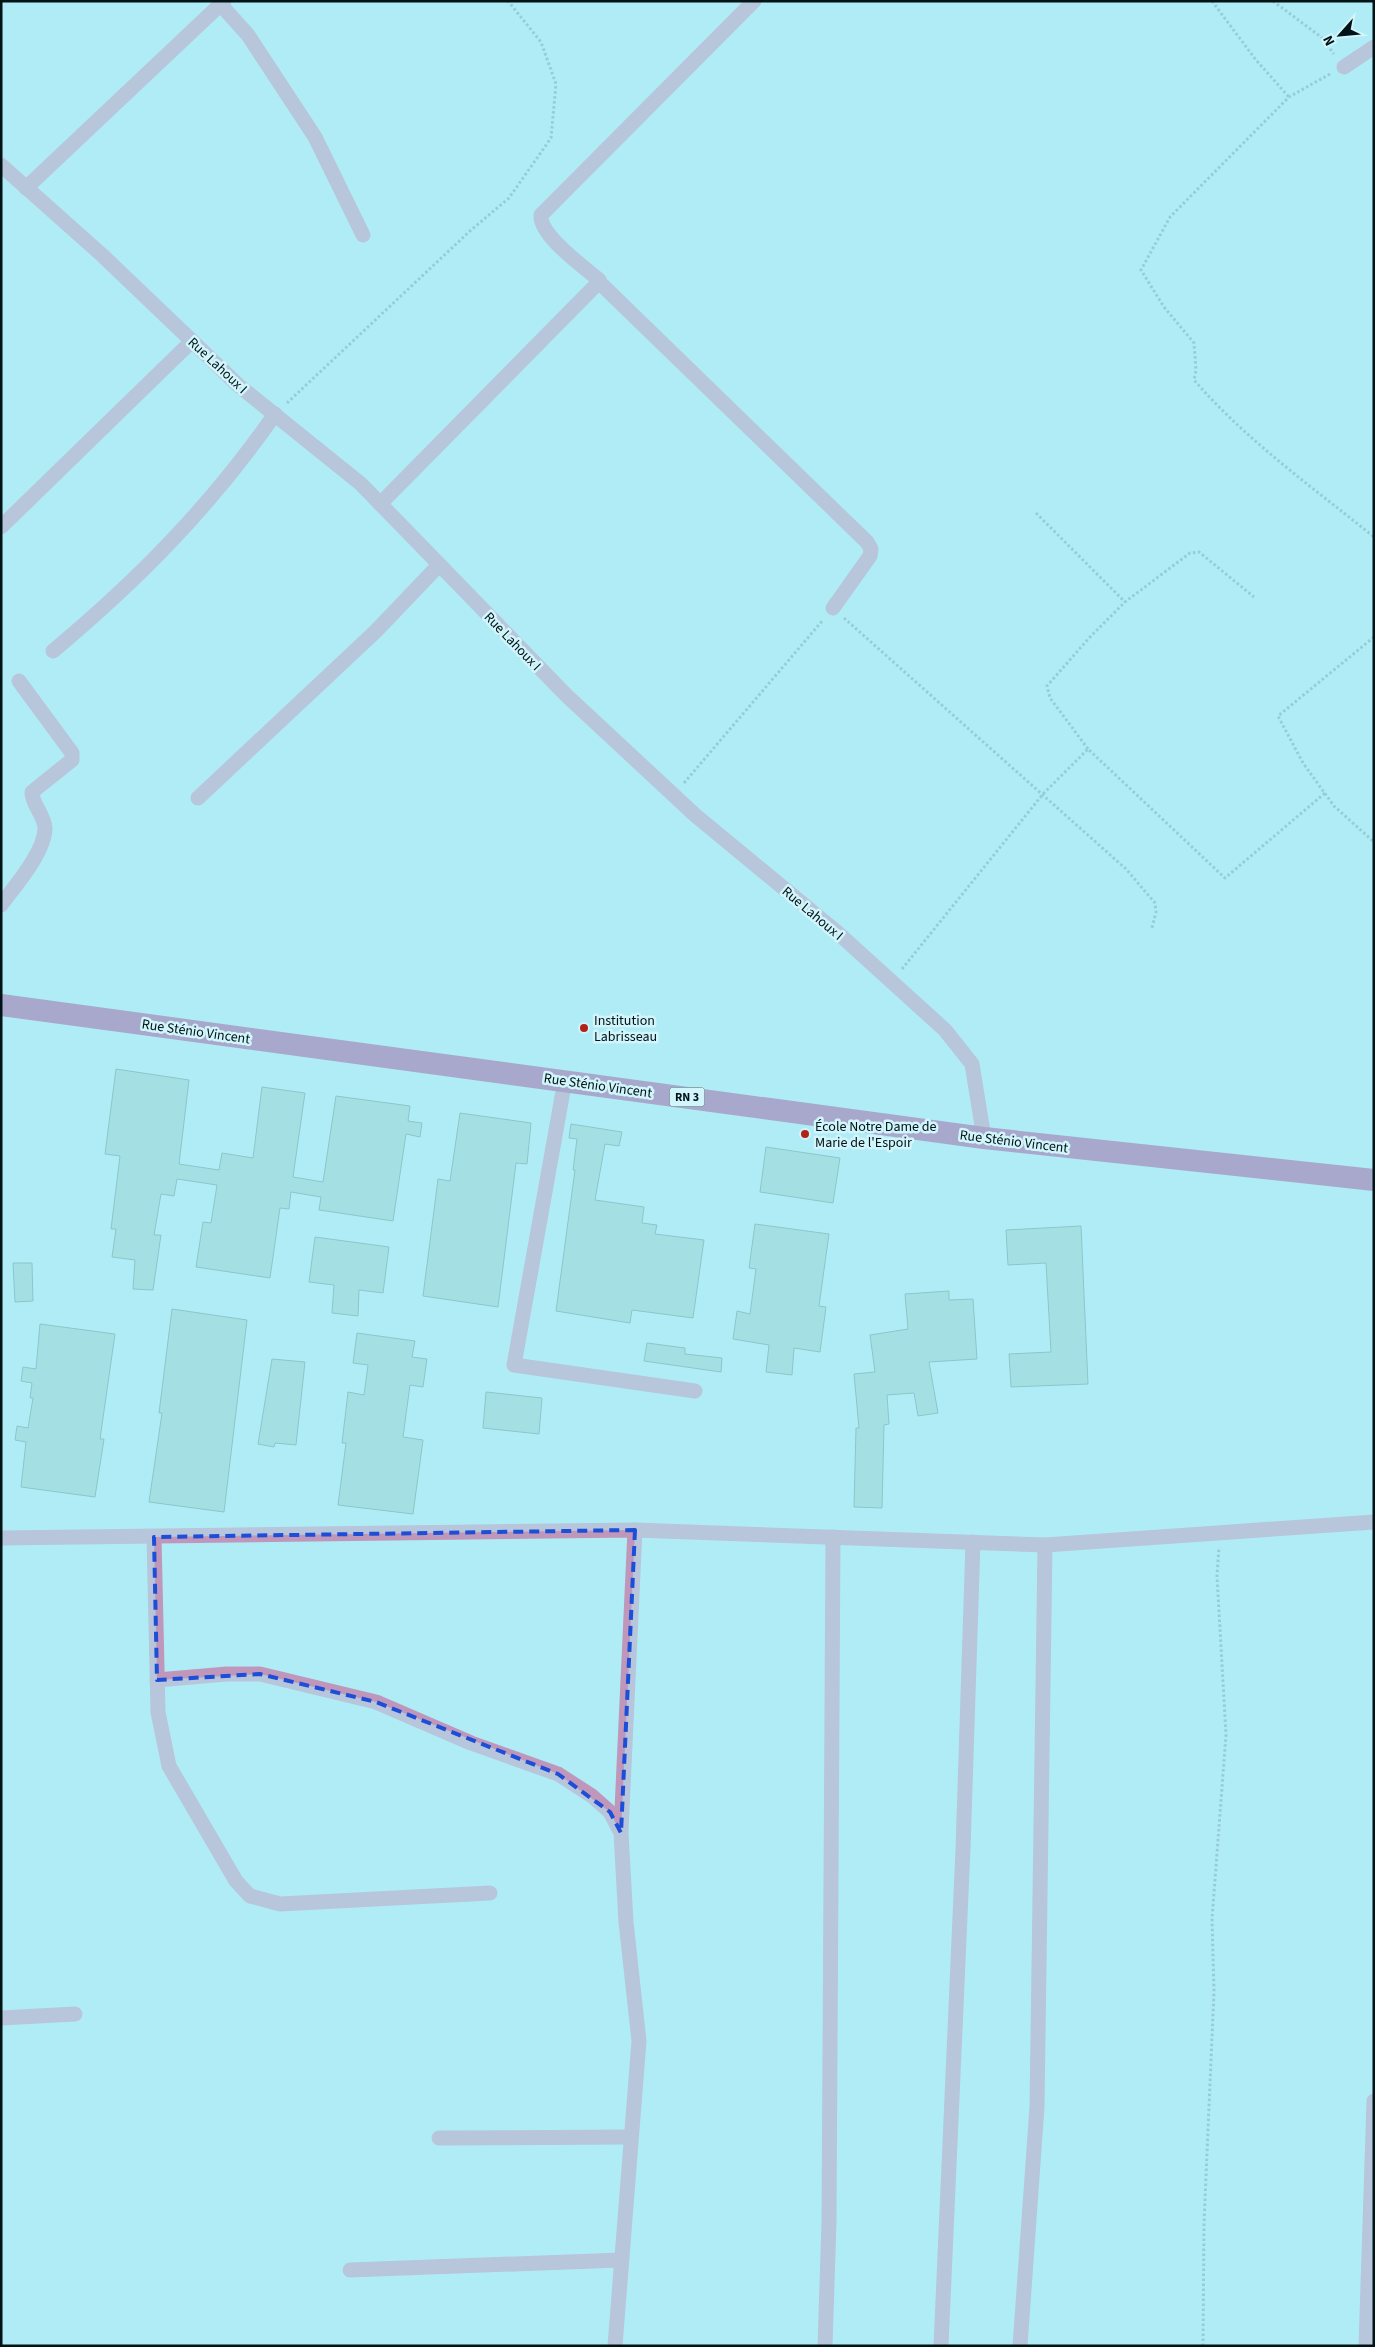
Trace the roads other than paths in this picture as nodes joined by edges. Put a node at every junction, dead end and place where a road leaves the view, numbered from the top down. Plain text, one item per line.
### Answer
1 (754, 1) edge
2 (222, 3) edge
3 (1374, 46) edge
4 (1344, 67) road end
5 (1, 165) edge
6 (26, 188) junction
7 (363, 235) dead end
8 (599, 282) junction
9 (192, 341) junction
10 (275, 414) junction
11 (380, 504) junction
12 (1, 527) edge
13 (439, 565) junction
14 (833, 608) road end
15 (53, 652) dead end
16 (19, 681) dead end
17 (198, 798) dead end
18 (1, 905) edge
19 (1, 1005) edge
20 (565, 1080) junction
21 (984, 1138) junction
22 (1374, 1180) edge
23 (695, 1391) dead end
24 (1374, 1522) edge
25 (635, 1530) junction
26 (154, 1537) junction
27 (833, 1537) junction
28 (1, 1538) edge
29 (973, 1542) junction
30 (1045, 1545) junction
31 (157, 1680) junction
32 (621, 1833) junction
33 (490, 1893) dead end
34 (75, 2014) dead end
35 (1, 2018) edge
36 (1374, 2101) edge
37 (630, 2137) junction
38 (439, 2138) dead end
39 (621, 2260) junction
40 (350, 2270) dead end
41 (615, 2346) edge
42 (825, 2346) edge
43 (941, 2346) edge
44 (1020, 2346) edge
45 (1366, 2346) edge

1 - 8 street
2 - 6 street
2 - 7 street
3 - 4 street
5 - 6 street, Rue Lahoux I
6 - 9 street, Rue Lahoux I
8 - 11 street
8 - 14 street
9 - 10 street, Rue Lahoux I
9 - 12 street
10 - 11 street, Rue Lahoux I
10 - 15 street
11 - 13 street, Rue Lahoux I
13 - 17 street
13 - 21 street, Rue Lahoux I
16 - 18 street
19 - 20 main road, Rue Sténio Vincent / RN 3
20 - 21 main road, Rue Sténio Vincent / RN 3
20 - 23 street
21 - 22 main road, Rue Sténio Vincent / RN 3
24 - 30 street
25 - 26 street
25 - 27 street
25 - 32 street
26 - 28 street
26 - 31 street
27 - 29 street
27 - 42 street
29 - 30 street
29 - 43 street
30 - 44 street
31 - 32 street
31 - 33 street
32 - 37 street
34 - 35 street
36 - 45 street
37 - 38 street
37 - 39 street
39 - 40 street
39 - 41 street

